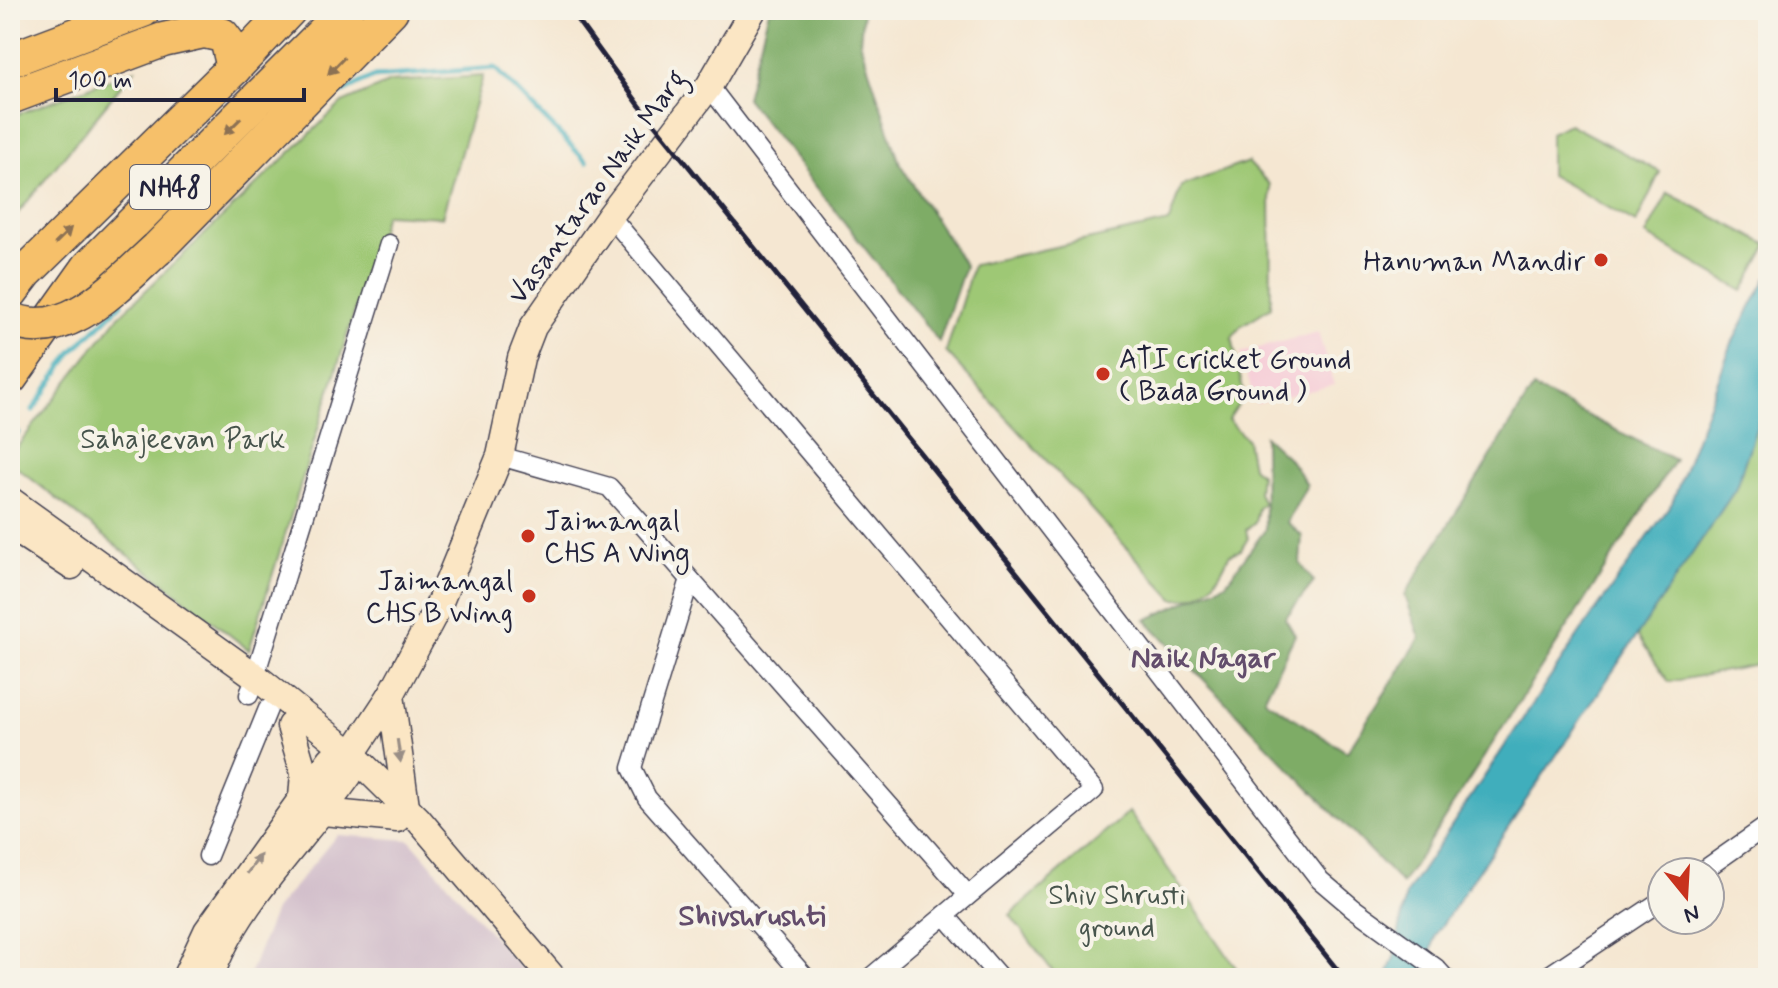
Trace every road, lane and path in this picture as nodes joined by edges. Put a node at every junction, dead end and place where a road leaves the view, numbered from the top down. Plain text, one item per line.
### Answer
1 (143, 10) edge
2 (289, 10) edge
3 (346, 10) edge
4 (391, 10) edge
5 (753, 10) edge
6 (10, 60) edge
7 (234, 68) junction
8 (709, 86) junction
9 (10, 97) edge
10 (610, 216) junction
11 (389, 244) dead end
12 (10, 293) edge
13 (10, 319) edge
14 (10, 378) edge
15 (500, 456) junction
16 (10, 500) edge
17 (10, 526) edge
18 (690, 579) junction
19 (257, 694) junction
20 (391, 695) junction
21 (290, 726) junction
22 (344, 763) junction
23 (313, 805) junction
24 (401, 813) junction
25 (1768, 825) edge
26 (208, 856) dead end
27 (1724, 856) edge
28 (968, 895) junction
29 (1646, 911) edge
30 (945, 915) junction
31 (228, 917) junction
32 (1440, 973) edge
33 (185, 978) edge
34 (210, 978) edge
35 (534, 978) edge
36 (553, 978) edge
37 (806, 978) edge
38 (870, 978) edge
39 (1000, 978) edge
40 (1545, 978) edge

1 - 6 highway
2 - 7 highway, NH48
3 -> 14 highway, NH48
4 -> 13 highway, bridge
5 - 8 street, Vasantarao Naik Marg
7 - 9 highway
12 -> 7 highway, NH48
8 - 10 street, Vasantarao Naik Marg
8 - 32 street
10 - 15 street, Vasantarao Naik Marg
10 - 28 street
11 - 19 street
15 - 18 street
15 - 20 street, Vasantarao Naik Marg
16 - 19 street
17 - 19 street
18 - 28 street
18 - 37 street
19 - 21 street
19 - 22 street
19 - 26 street
20 - 22 street, Vasantarao Naik Marg
20 -> 24 street
21 - 22 street
21 - 23 street
22 - 23 street, Vasantarao Naik Marg
22 - 24 street
23 - 24 street
23 - 31 street, Vasantarao Naik Marg
24 - 35 street
24 - 36 street
25 - 27 street
28 - 30 street
29 - 40 street
30 - 38 street
30 - 39 street
31 - 33 street, Vasantarao Naik Marg
31 - 34 street, Vasantarao Naik Marg

